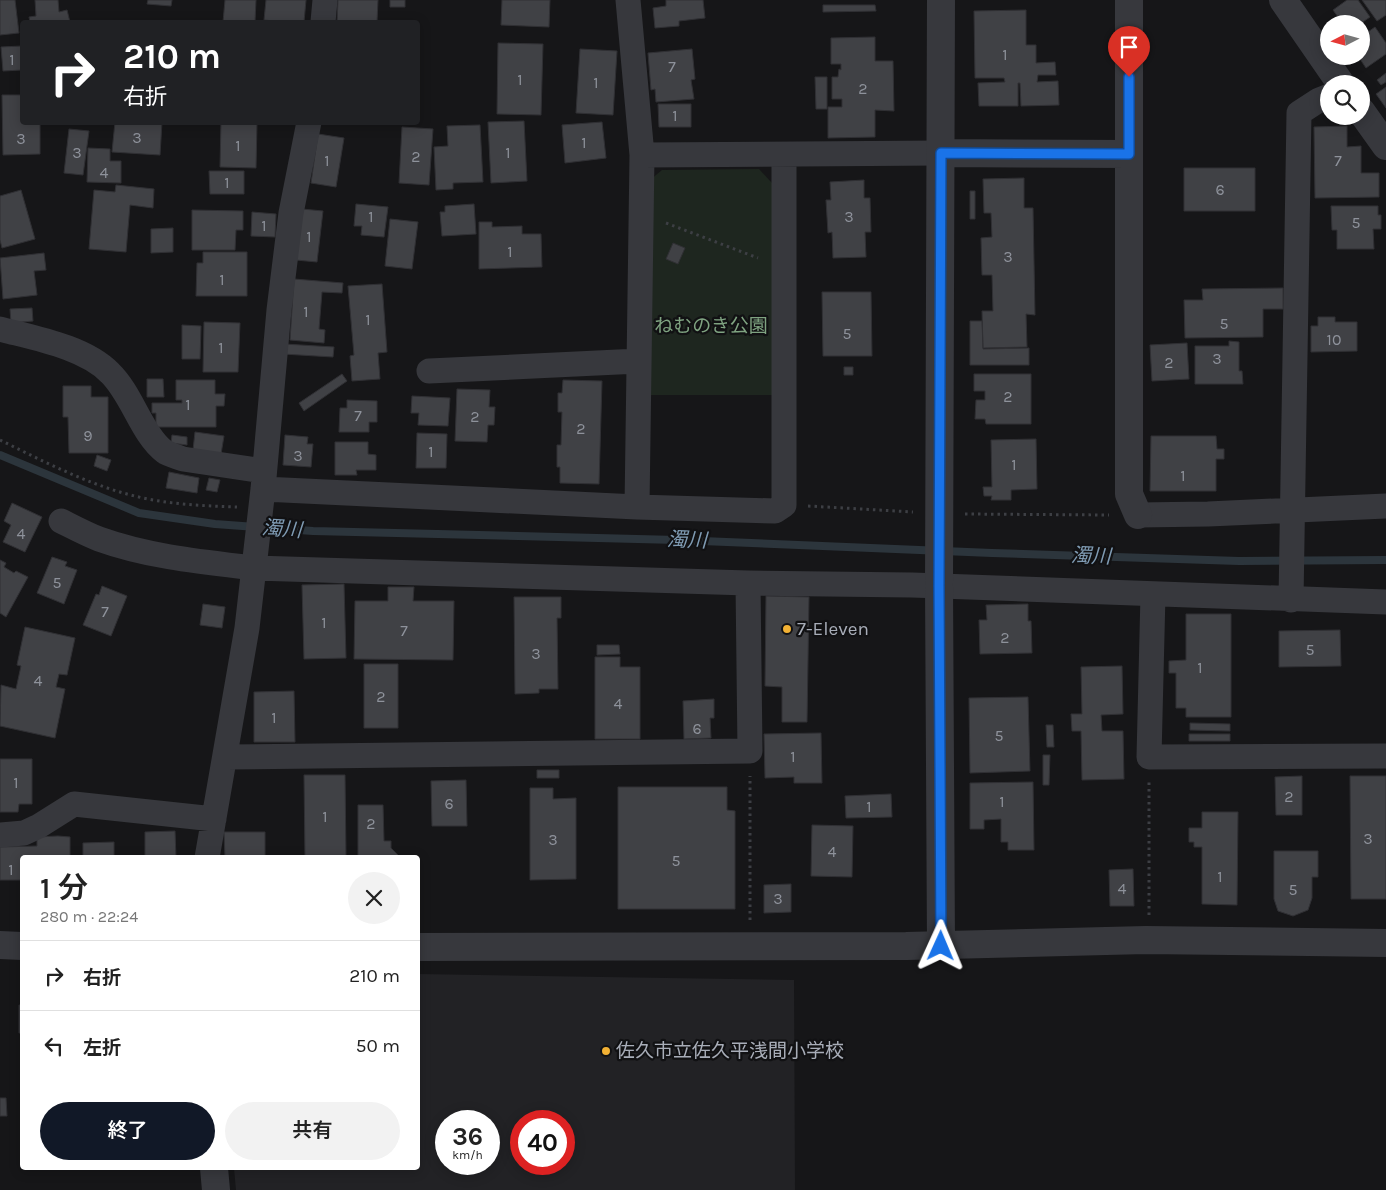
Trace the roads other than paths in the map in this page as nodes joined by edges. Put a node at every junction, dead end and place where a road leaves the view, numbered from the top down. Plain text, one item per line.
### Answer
1 (325, 0) edge
2 (628, 0) edge
3 (941, 0) edge
4 (1129, 0) edge
5 (1283, 0) edge
6 (323, 20) edge
7 (1336, 75) edge
8 (1320, 100) edge
9 (1370, 124) edge
10 (308, 125) edge
11 (1386, 146) edge
12 (941, 153) junction
13 (1129, 154) junction
14 (642, 155) junction
15 (784, 155) junction
16 (0, 329) edge
17 (639, 361) junction
18 (429, 371) dead end
19 (262, 496) junction
20 (1386, 506) edge
21 (637, 507) junction
22 (1293, 510) junction
23 (1138, 515) joint
24 (61, 521) dead end
25 (255, 563) junction
26 (939, 580) junction
27 (748, 583) junction
28 (1153, 594) junction
29 (1291, 594) junction
30 (1386, 602) edge
31 (1386, 756) edge
32 (226, 757) junction
33 (214, 819) junction
34 (0, 835) edge
35 (208, 855) edge
36 (1386, 942) edge
37 (0, 945) edge
38 (20, 946) edge
39 (941, 946) junction
40 (420, 947) edge
41 (214, 1170) edge
42 (216, 1190) edge

1 - 6 street
2 - 14 street
3 - 12 street
4 - 13 street
5 - 7 street
8 - 22 street
9 - 11 street
10 - 19 street
12 - 13 street
12 - 15 street
12 - 26 street
13 - 23 street
14 - 15 street
14 - 17 street
15 - 21 street
16 - 19 street
17 - 18 street
17 - 21 street
19 - 21 street
19 - 25 street
20 - 22 street
22 - 23 street
22 - 29 street
24 - 25 street
25 - 27 street
25 - 32 street
26 - 27 street
26 - 28 street
26 - 39 street
27 - 32 street
28 - 29 street
28 - 31 street
29 - 30 street
32 - 33 street
33 - 34 street
33 - 35 street
36 - 39 street
37 - 38 street
39 - 40 street
41 - 42 street

